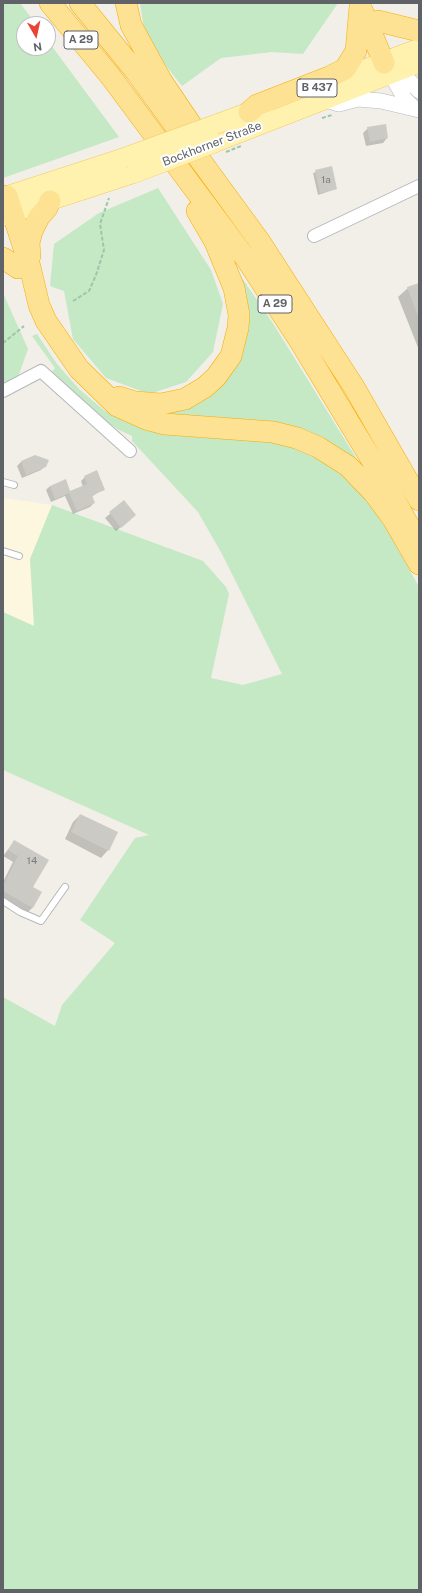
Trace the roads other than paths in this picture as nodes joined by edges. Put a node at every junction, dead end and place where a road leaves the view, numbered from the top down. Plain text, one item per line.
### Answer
1 (50, 3) edge
2 (80, 3) edge
3 (126, 3) edge
4 (362, 4) edge
5 (378, 22) junction
6 (419, 31) edge
7 (419, 48) edge
8 (399, 66) edge
9 (111, 77) junction
10 (419, 91) edge
11 (417, 109) edge
12 (328, 111) junction
13 (249, 112) junction
14 (229, 129) junction
15 (419, 186) edge
16 (50, 201) junction
17 (6, 209) edge
18 (314, 236) dead end
19 (260, 242) junction
20 (17, 265) edge
21 (94, 384) junction
22 (3, 391) edge
23 (130, 451) dead end
24 (3, 482) edge
25 (14, 485) dead end
26 (419, 500) edge
27 (419, 544) edge
28 (3, 551) edge
29 (18, 556) dead end
30 (419, 564) edge
31 (65, 887) dead end
32 (3, 901) edge

1 - 9 highway, A 29
2 - 19 highway, A 29
3 - 19 highway
4 - 5 highway
4 - 8 highway
4 - 13 highway
5 - 6 highway
5 - 8 highway
7 - 8 main road, Bockhorner Straße / B 437
8 - 10 street
8 - 11 street
8 - 12 main road, Bockhorner Straße / B 437
8 - 13 main road, Bockhorner Straße / B 437
9 - 21 highway
9 - 27 highway, A 29
11 - 12 street
12 - 14 main road, Bockhorner Straße / B 437
13 - 14 main road, Bockhorner Straße / B 437
14 - 16 main road, Bockhorner Straße / B 437, bridge
14 - 17 main road, Bockhorner Straße / B 437, bridge
15 - 18 street
16 - 17 main road, Bockhorner Straße / B 437
16 - 20 highway
17 - 20 highway
19 - 26 highway, A 29
20 - 21 highway
21 - 30 highway
22 - 23 street
24 - 25 lane
28 - 29 lane
31 - 32 lane

